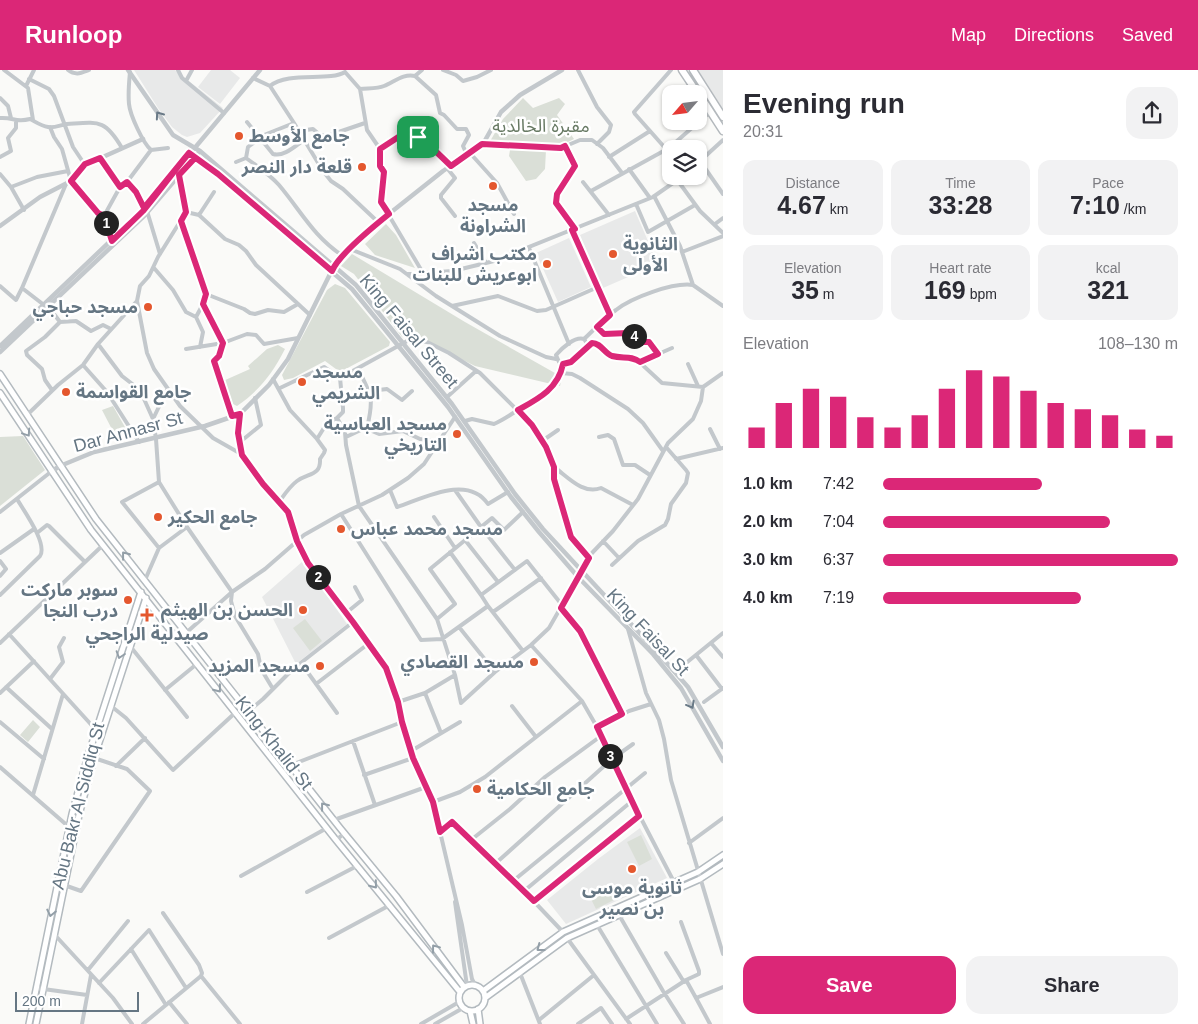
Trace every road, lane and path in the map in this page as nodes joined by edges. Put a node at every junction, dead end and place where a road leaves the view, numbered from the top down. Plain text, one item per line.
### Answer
1 (4, 70) edge
2 (34, 70) edge
3 (68, 70) edge
4 (89, 70) edge
5 (178, 70) edge
6 (192, 70) edge
7 (260, 70) edge
8 (422, 70) edge
9 (443, 70) edge
10 (491, 70) edge
11 (562, 70) edge
12 (578, 70) edge
13 (671, 70) edge
14 (682, 70) edge
15 (693, 70) edge
16 (129, 71) edge
17 (346, 71) edge
18 (415, 76) junction
19 (253, 78) junction
20 (29, 79) junction
21 (186, 81) junction
22 (693, 85) edge
23 (26, 86) junction
24 (270, 86) junction
25 (360, 89) junction
26 (0, 98) edge
27 (708, 109) edge
28 (710, 112) junction
29 (722, 112) edge
30 (224, 113) junction
31 (0, 118) edge
32 (13, 120) junction
33 (33, 120) junction
34 (247, 122) dead end
35 (365, 122) junction
36 (65, 124) junction
37 (294, 124) junction
38 (50, 127) junction
39 (299, 131) junction
40 (650, 131) junction
41 (723, 131) edge
42 (143, 138) junction
43 (260, 138) junction
44 (304, 140) junction
45 (677, 140) edge
46 (723, 140) edge
47 (482, 144) junction
48 (597, 144) junction
49 (662, 144) edge
50 (565, 146) junction
51 (195, 147) junction
52 (122, 148) junction
53 (168, 148) dead end
54 (380, 149) junction
55 (152, 150) junction
56 (200, 151) junction
57 (662, 151) edge
58 (189, 153) junction
59 (468, 154) junction
60 (707, 155) edge
61 (0, 157) edge
62 (609, 157) junction
63 (100, 158) junction
64 (195, 158) junction
65 (246, 158) junction
66 (236, 162) dead end
67 (85, 164) junction
68 (449, 167) junction
69 (630, 169) junction
70 (68, 172) junction
71 (622, 173) junction
72 (707, 173) edge
73 (0, 174) edge
74 (179, 175) junction
75 (68, 182) junction
76 (127, 182) junction
77 (583, 182) dead end
78 (672, 185) edge
79 (681, 185) edge
80 (11, 187) junction
81 (120, 187) junction
82 (591, 191) junction
83 (214, 192) dead end
84 (723, 194) edge
85 (652, 197) junction
86 (636, 204) junction
87 (695, 205) junction
88 (24, 210) junction
89 (146, 210) junction
90 (186, 212) junction
91 (389, 214) junction
92 (514, 214) dead end
93 (199, 215) junction
94 (609, 215) junction
95 (104, 216) junction
96 (455, 216) dead end
97 (723, 218) edge
98 (181, 221) junction
99 (378, 222) junction
100 (669, 222) junction
101 (715, 224) junction
102 (0, 226) edge
103 (574, 230) junction
104 (723, 235) edge
105 (112, 241) junction
106 (474, 242) dead end
107 (529, 248) junction
108 (350, 249) junction
109 (682, 252) junction
110 (160, 254) junction
111 (343, 256) junction
112 (486, 263) junction
113 (154, 268) junction
114 (333, 268) junction
115 (423, 273) junction
116 (407, 274) junction
117 (693, 285) junction
118 (0, 286) edge
119 (598, 287) junction
120 (22, 288) junction
121 (206, 294) junction
122 (137, 301) junction
123 (203, 304) junction
124 (298, 304) junction
125 (46, 305) junction
126 (452, 306) junction
127 (723, 306) edge
128 (554, 307) junction
129 (310, 315) junction
130 (610, 315) junction
131 (196, 316) junction
132 (60, 322) junction
133 (597, 327) junction
134 (111, 329) junction
135 (298, 338) junction
136 (584, 339) junction
137 (223, 343) junction
138 (98, 344) junction
139 (569, 344) junction
140 (400, 345) junction
141 (0, 346) edge
142 (200, 347) junction
143 (586, 348) junction
144 (672, 348) dead end
145 (186, 349) dead end
146 (0, 352) edge
147 (658, 354) junction
148 (556, 359) junction
149 (640, 362) junction
150 (563, 364) junction
151 (688, 364) dead end
152 (83, 365) junction
153 (358, 369) junction
154 (476, 371) junction
155 (723, 372) edge
156 (561, 373) junction
157 (0, 374) edge
158 (340, 378) junction
159 (273, 379) junction
160 (700, 387) junction
161 (280, 388) junction
162 (52, 390) junction
163 (167, 390) junction
164 (370, 391) junction
165 (412, 391) dead end
166 (0, 393) edge
167 (447, 397) junction
168 (255, 398) junction
169 (518, 410) junction
170 (240, 414) junction
171 (27, 415) junction
172 (232, 416) junction
173 (455, 417) junction
174 (337, 418) junction
175 (153, 419) junction
176 (465, 422) junction
177 (202, 427) junction
178 (366, 428) junction
179 (710, 429) dead end
180 (558, 430) dead end
181 (346, 437) junction
182 (600, 437) dead end
183 (156, 439) junction
184 (318, 439) junction
185 (542, 441) junction
186 (139, 442) junction
187 (240, 442) junction
188 (439, 442) junction
189 (722, 448) edge
190 (664, 449) junction
191 (242, 455) junction
192 (676, 458) junction
193 (60, 466) junction
194 (554, 467) junction
195 (52, 471) junction
196 (650, 475) junction
197 (159, 482) junction
198 (390, 490) junction
199 (455, 490) junction
200 (508, 492) junction
201 (17, 499) junction
202 (279, 502) junction
203 (633, 505) junction
204 (359, 506) junction
205 (0, 512) edge
206 (523, 512) junction
207 (340, 514) junction
208 (434, 517) dead end
209 (187, 527) junction
210 (480, 528) junction
211 (36, 531) junction
212 (465, 540) junction
213 (297, 541) junction
214 (603, 541) junction
215 (103, 545) junction
216 (159, 548) junction
217 (455, 548) junction
218 (450, 552) junction
219 (0, 553) edge
220 (589, 558) junction
221 (619, 558) junction
222 (0, 561) edge
223 (85, 562) junction
224 (612, 565) dead end
225 (515, 570) junction
226 (581, 572) junction
227 (0, 576) edge
228 (541, 578) junction
229 (578, 578) junction
230 (145, 580) junction
231 (498, 582) junction
232 (354, 587) dead end
233 (141, 592) junction
234 (232, 592) junction
235 (0, 595) edge
236 (481, 595) junction
237 (146, 598) junction
238 (488, 606) junction
239 (562, 606) junction
240 (493, 612) junction
241 (346, 613) junction
242 (437, 619) junction
243 (353, 622) junction
244 (459, 627) junction
245 (628, 629) junction
246 (187, 632) junction
247 (723, 633) edge
248 (9, 634) junction
249 (64, 638) dead end
250 (442, 639) junction
251 (711, 642) junction
252 (0, 643) edge
253 (368, 644) junction
254 (531, 645) junction
255 (130, 646) junction
256 (523, 651) junction
257 (696, 655) junction
258 (723, 657) edge
259 (34, 661) junction
260 (198, 663) junction
261 (301, 663) junction
262 (495, 672) junction
263 (675, 672) junction
264 (455, 675) junction
265 (50, 679) junction
266 (316, 684) junction
267 (6, 687) junction
268 (273, 689) junction
269 (722, 689) edge
270 (165, 690) junction
271 (0, 693) edge
272 (425, 693) junction
273 (63, 694) junction
274 (582, 701) junction
275 (398, 702) junction
276 (704, 702) dead end
277 (651, 704) junction
278 (111, 706) junction
279 (512, 706) dead end
280 (249, 711) junction
281 (236, 712) junction
282 (337, 713) dead end
283 (622, 714) junction
284 (187, 717) dead end
285 (0, 722) edge
286 (402, 722) junction
287 (460, 722) dead end
288 (597, 727) junction
289 (52, 730) junction
290 (96, 730) junction
291 (441, 733) junction
292 (536, 736) junction
293 (601, 736) junction
294 (145, 738) junction
295 (352, 741) junction
296 (633, 744) dead end
297 (723, 748) edge
298 (411, 751) junction
299 (94, 758) junction
300 (413, 758) junction
301 (612, 758) junction
302 (44, 759) junction
303 (723, 762) edge
304 (291, 765) junction
305 (116, 766) junction
306 (0, 767) edge
307 (645, 773) dead end
308 (364, 775) junction
309 (426, 786) junction
310 (625, 787) junction
311 (33, 796) junction
312 (632, 801) junction
313 (433, 802) junction
314 (375, 805) junction
315 (639, 816) junction
316 (723, 818) edge
317 (334, 820) junction
318 (69, 827) junction
319 (327, 828) junction
320 (440, 832) junction
321 (345, 833) junction
322 (336, 840) junction
323 (471, 840) junction
324 (690, 843) junction
325 (723, 855) edge
326 (496, 863) junction
327 (723, 864) edge
328 (357, 866) junction
329 (698, 872) junction
330 (241, 876) dead end
331 (700, 879) junction
332 (513, 881) junction
333 (674, 882) junction
334 (64, 885) junction
335 (453, 885) junction
336 (524, 891) junction
337 (307, 892) dead end
338 (534, 901) junction
339 (390, 905) junction
340 (163, 913) dead end
341 (619, 915) junction
342 (128, 921) dead end
343 (681, 922) dead end
344 (598, 925) junction
345 (563, 932) junction
346 (54, 934) junction
347 (330, 938) dead end
348 (567, 938) junction
349 (131, 949) junction
350 (666, 953) dead end
351 (723, 954) edge
352 (88, 970) junction
353 (520, 973) junction
354 (91, 975) junction
355 (201, 976) junction
356 (594, 976) junction
357 (685, 981) junction
358 (99, 983) junction
359 (476, 985) junction
360 (723, 987) edge
361 (36, 988) junction
362 (186, 988) junction
363 (463, 988) junction
364 (43, 989) junction
365 (483, 991) junction
366 (665, 994) junction
367 (87, 995) junction
368 (485, 998) junction
369 (696, 998) junction
370 (459, 1002) junction
371 (168, 1003) junction
372 (646, 1007) junction
373 (463, 1008) junction
374 (478, 1010) junction
375 (470, 1011) junction
376 (626, 1019) junction
377 (539, 1022) edge
378 (29, 1024) edge
379 (36, 1024) edge
380 (82, 1024) edge
381 (132, 1024) edge
382 (143, 1024) edge
383 (187, 1024) edge
384 (240, 1024) edge
385 (421, 1024) edge
386 (436, 1024) edge
387 (473, 1024) edge
388 (480, 1024) edge
389 (578, 1024) edge
390 (612, 1024) edge
391 (630, 1024) edge
392 (657, 1024) edge
393 (684, 1024) edge
394 (710, 1024) edge

1 - 23 street
2 - 20 street
3 - 4 street
5 - 21 street
6 - 21 street
7 - 19 street
8 - 18 street
9 - 10 street
11 - 47 street
12 - 48 street
13 - 40 street
14 - 22 highway
15 - 29 highway
16 - 42 street
51 -> 16 street, King Faisal Street
17 - 24 street
17 - 25 street
18 - 25 street
18 - 59 street
19 - 24 street
19 - 30 street
20 - 23 street
20 - 36 street
21 - 30 street
23 - 33 street
24 - 37 street
25 - 35 street
26 - 32 street
27 - 28 highway
28 - 41 highway
28 - 45 street
30 - 51 street
31 - 32 street
32 - 33 street
32 - 61 street
33 - 38 street
34 - 43 street
35 - 39 street
35 - 54 street
36 - 38 street
36 - 52 street
36 - 67 street
37 - 39 street
37 - 43 street
38 - 70 street
39 - 44 street
40 - 49 street
40 - 62 street
42 - 52 street
42 - 55 street
43 - 44 street
43 - 65 street
44 - 99 street
46 - 60 street
47 - 50 street
47 - 59 street
48 - 50 street
48 - 62 street
50 - 103 street
51 - 56 street, King Faisal Street
51 - 58 street
52 - 63 street
53 - 55 street
54 - 68 street
54 - 91 street
55 - 76 street
56 - 64 street
56 - 114 street, King Faisal Street
57 - 69 street
58 - 64 street
58 - 89 street
59 - 68 street
59 - 92 street
62 - 71 street
63 - 67 street
63 - 81 street
64 - 74 street
64 - 114 street
65 - 66 street
65 - 111 street
67 - 75 street
68 - 91 street
68 - 96 street
69 - 71 street
69 - 85 street
70 - 75 street
70 - 80 street
71 - 82 street
72 - 84 street
73 - 80 street
74 - 89 street
74 - 90 street
75 - 88 street
75 - 95 street
75 - 120 street
76 - 81 street
76 - 89 street
77 - 82 street
78 - 85 street
79 - 87 street
80 - 88 street
81 - 95 street
82 - 94 street
83 - 93 street
85 - 86 street
85 - 100 street
86 - 94 street
86 - 100 street
87 - 100 street
87 - 101 street
88 - 102 street
89 - 105 street
89 - 110 street
89 - 125 street
90 - 93 street
90 - 98 street
91 - 99 street
91 - 115 street
93 - 124 street
94 - 103 street
95 - 105 street
97 - 101 street
98 - 110 street
98 - 121 street
99 - 108 street
100 - 109 street
101 - 104 street
103 - 107 street
103 - 119 street
104 - 109 street
105 - 125 street
106 - 112 street
107 - 112 street
107 - 128 street
108 - 111 street
108 - 116 street
109 - 117 street
110 - 113 street
111 - 114 street
112 - 115 street
113 - 122 street
113 - 131 street
114 - 129 street
114 - 140 street, King Faisal Street
115 - 116 street
116 - 126 street
117 - 127 street
117 - 130 street
118 - 120 street
119 - 128 street
119 - 130 street
120 - 125 street
121 - 123 street
121 - 124 street
122 - 134 street
122 - 163 street
123 - 131 street
123 - 137 street
124 - 129 street
125 - 132 street
125 - 141 street
125 - 146 street
126 - 128 street
126 - 148 street
128 - 139 street
129 - 135 street
130 - 133 street
131 - 142 street
132 - 134 street
132 - 162 street
133 - 136 street
133 - 147 street
134 - 138 street
135 - 137 street
135 - 159 street
136 - 139 street
136 - 143 street
137 - 142 street
137 - 172 street
138 - 152 street
138 - 175 street
139 - 148 street
140 - 153 street
140 - 154 street
140 - 167 street, King Faisal Street
140 - 173 street, King Faisal St
142 - 145 street
143 - 149 street
143 - 150 street
144 - 147 street
147 - 149 street
148 - 150 street
149 - 160 street
150 - 156 street
151 - 160 street
152 - 162 street
152 - 186 street
153 - 158 street
153 - 164 street
154 - 167 street
154 - 169 street
155 - 160 street
156 - 169 street
156 - 190 street
157 - 171 main road, King Khalid St
158 - 161 street
158 - 174 street
159 - 161 street
159 - 168 street
160 - 190 street
161 - 184 street
162 - 171 street
163 - 175 street
163 - 177 street
164 - 165 street
164 - 178 street
166 -> 195 main road, King Khalid St
167 - 176 street, King Faisal Street
168 - 170 street
168 - 187 street
169 - 176 street
169 - 185 street
170 - 172 street, Dar Annasr St
170 - 187 street
171 - 193 main road, King Khalid St
172 - 177 street, Dar Annasr St
173 - 188 street
173 - 200 street, King Faisal St
174 - 181 street
174 - 184 street
175 - 183 street
176 - 226 street, King Faisal Street
177 - 183 street, Dar Annasr St
177 - 191 street
178 - 181 street
178 - 188 street
179 - 189 street
180 - 185 street
181 - 204 street
182 - 196 street
183 - 186 street, Dar Annasr St
183 - 197 street
184 - 202 street
185 - 194 street
186 - 193 street, Dar Annasr St
187 - 191 street
188 - 198 street
189 - 192 street
190 - 192 street
190 - 196 street
191 - 202 street
192 - 221 street
193 - 195 street, Dar Annasr St
230 -> 193 main road, King Khalid St
194 - 203 street
194 - 220 street
195 - 201 street
195 - 215 main road, King Khalid St
196 - 203 street
197 - 209 street
197 - 216 street
198 - 199 street
198 - 204 street
199 - 200 street
199 - 210 street
200 - 206 street, King Faisal St
201 - 205 street
201 - 211 street
202 - 213 street
203 - 214 street
204 - 207 street
204 - 242 street
206 - 210 street
206 - 229 street, King Faisal St
207 - 213 street
207 - 250 street
208 - 217 street
209 - 216 street
209 - 234 street
210 - 212 street
210 - 225 street
211 - 219 street
211 - 223 street
211 - 235 street
212 - 217 street
212 - 231 street
213 - 234 street
213 - 241 street
214 - 220 street
214 - 221 street
215 - 223 street
215 - 233 main road, King Khalid St
216 - 230 street
217 - 218 street
218 - 236 street
218 - 242 street
220 - 226 street
221 - 224 street
222 - 227 street
223 - 248 street
225 - 228 street
225 - 231 street
226 - 229 street
226 - 263 street, King Faisal St
228 - 239 street
228 - 240 street
229 - 239 street
229 - 245 street, King Faisal St
230 - 246 main road, King Khalid St
231 - 236 street
232 - 241 street
233 - 237 main road, King Khalid St
233 -> 290 main road, Abu Bakr Al Siddiq St
234 - 246 street
234 - 268 street
236 - 238 street
237 - 255 main road, Abu Bakr Al Siddiq St
237 - 260 main road, King Khalid St
238 - 240 street
238 - 244 street
239 - 254 street
239 - 283 street
240 - 256 street
241 - 243 street
242 - 250 street
243 - 253 street
243 - 261 street
244 - 250 street
244 - 262 street
245 - 277 street
245 -> 303 street, King Faisal St
246 - 280 main road, King Khalid St
247 - 251 street
248 - 252 street
248 - 259 street
249 - 265 street
250 - 264 street
251 - 257 street
251 - 258 street
253 - 266 street
253 - 275 street
254 - 256 street
254 - 274 street
255 - 270 street
255 - 278 main road, Abu Bakr Al Siddiq St
256 - 262 street
257 - 263 street
257 - 269 street
259 - 265 street
259 - 267 street
260 - 270 street
260 -> 281 main road, King Khalid St
261 - 266 street
261 - 268 street
262 - 264 street
263 - 297 street, King Faisal St
264 - 272 street
265 - 273 street
266 - 282 street
267 - 271 street
267 - 289 street
268 - 280 street
269 - 276 street
270 - 284 street
272 - 275 street
272 - 291 street
273 - 289 street
273 - 290 street
274 - 288 street
274 - 292 street
275 - 286 street
277 - 283 street
277 - 324 street
278 - 294 street
278 - 299 main road, Abu Bakr Al Siddiq St
279 - 292 street
280 - 304 main road, King Khalid St
281 - 294 street
281 - 319 main road, King Khalid St
283 - 288 street
285 - 302 street
286 - 295 street
286 - 298 street
287 - 291 street
288 - 293 street
289 - 302 street
290 - 318 main road, Abu Bakr Al Siddiq St
291 - 298 street
292 - 313 street
293 - 301 street
293 - 323 street
294 - 305 street
295 - 304 street
295 - 308 street
296 - 301 street
298 - 300 street
299 - 305 street
299 - 334 main road, Abu Bakr Al Siddiq St
300 - 308 street
300 - 309 street
301 - 310 street
301 - 326 street
302 - 311 street
317 -> 304 main road, King Khalid St
305 - 334 street
306 - 311 street
307 - 310 street
308 - 314 street
309 - 313 street
309 - 314 street
310 - 312 street
310 - 332 street
311 - 318 street
312 - 315 street
312 - 336 street
313 - 320 street
314 - 317 street
315 - 333 street
315 - 338 street
316 - 324 street
317 - 321 main road, King Khalid St
318 -> 361 main road, Abu Bakr Al Siddiq St
319 - 322 main road, King Khalid St
319 - 330 street
320 - 323 street
320 - 335 street
321 - 322 street
363 -> 321 main road, King Khalid St
322 - 328 main road, King Khalid St
323 - 326 street
324 - 329 street
325 - 329 main road
326 - 332 street
327 - 331 main road
328 - 337 street
328 -> 339 main road, King Khalid St
329 - 331 street
329 - 333 main road
331 - 341 main road
331 - 351 street
332 - 336 street
333 - 345 main road
334 - 346 main road, Abu Bakr Al Siddiq St
335 - 359 street
335 - 363 street
336 - 338 street
338 - 345 street
339 - 347 street
339 - 363 main road, King Khalid St
340 - 355 street
341 - 344 main road
341 - 366 street
342 - 352 street
343 - 357 street
344 - 348 main road
344 - 372 street
345 -> 365 main road
346 - 352 street
346 - 364 main road, Abu Bakr Al Siddiq St
348 - 353 main road
348 - 356 street
349 - 358 street
349 - 362 street
349 - 371 street
350 - 357 street
352 - 354 street
353 - 368 main road
353 - 377 street
354 - 358 street
354 - 367 street
355 - 362 street
355 - 384 street
356 - 376 street
356 - 377 street
357 - 366 street
357 - 369 street
358 - 381 street
359 - 363 main road
359 - 365 main road
360 - 369 street
361 - 364 street
361 - 378 main road, Abu Bakr Al Siddiq St
362 - 371 street
363 - 370 main road
364 - 367 street
364 - 379 main road, Abu Bakr Al Siddiq St
365 - 368 main road
366 - 372 street
366 - 393 street
367 - 380 street
368 - 374 main road
369 - 394 street
370 - 373 main road
370 - 385 street
371 - 382 street
371 - 383 street
372 - 376 street
372 - 392 street
373 - 375 main road
373 - 386 street
374 - 375 main road
374 - 388 main road
375 - 387 main road
376 - 391 street
389 - 390 street

